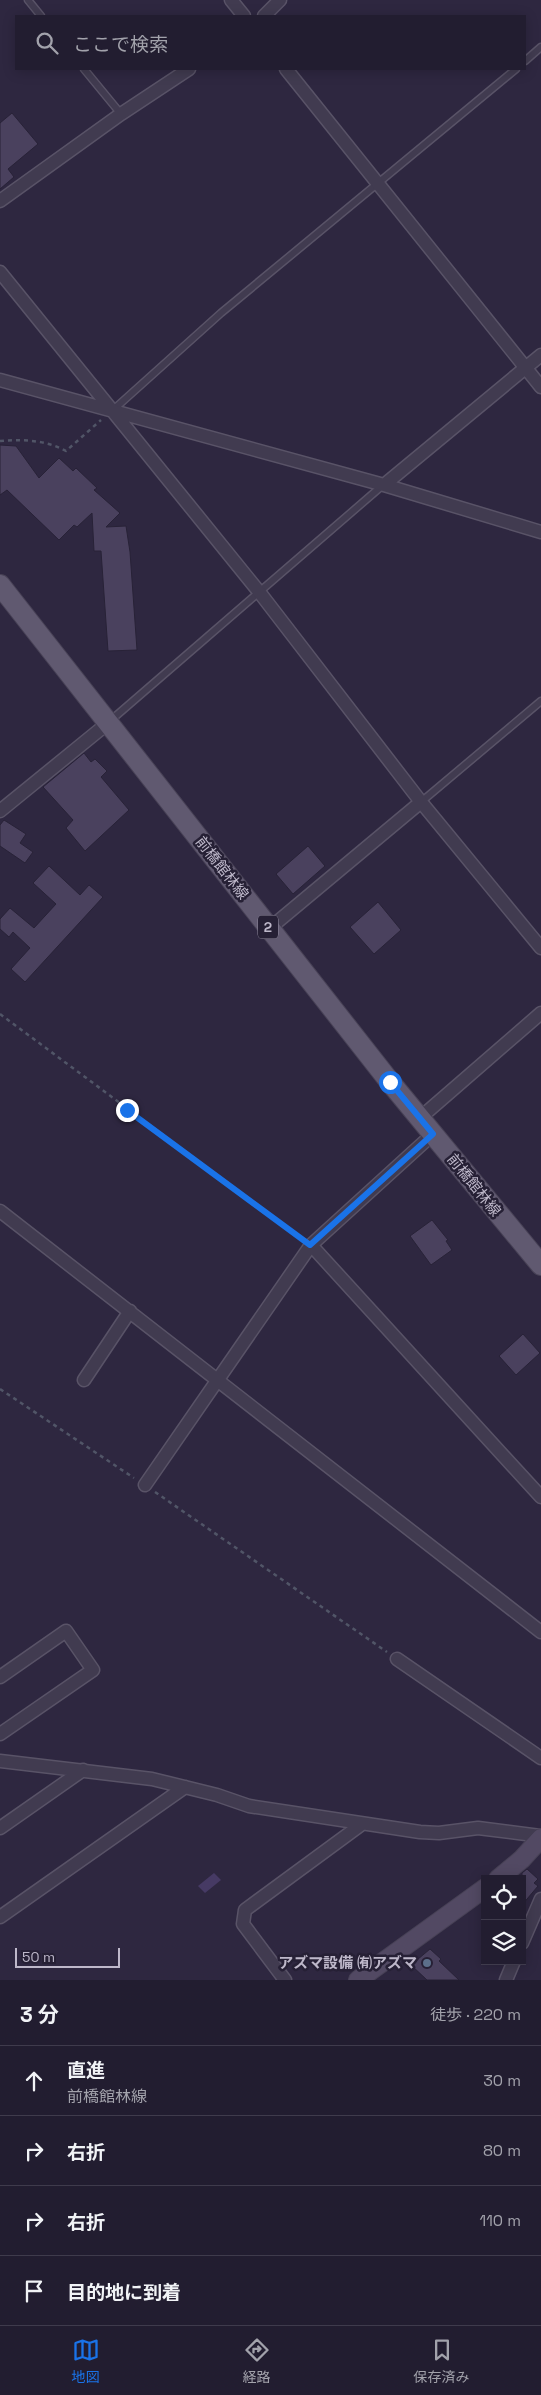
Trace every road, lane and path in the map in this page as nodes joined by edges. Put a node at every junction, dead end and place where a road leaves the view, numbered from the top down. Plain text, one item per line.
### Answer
1 (28, 0) edge
2 (232, 0) edge
3 (280, 0) edge
4 (40, 15) edge
5 (243, 15) edge
6 (265, 15) edge
7 (541, 48) edge
8 (526, 60) edge
9 (85, 70) edge
10 (187, 70) edge
11 (287, 70) edge
12 (515, 70) edge
13 (121, 114) junction
14 (379, 184) junction
15 (0, 201) edge
16 (0, 272) edge
17 (541, 355) edge
18 (526, 368) junction
19 (0, 380) edge
20 (541, 387) edge
21 (112, 411) junction
22 (0, 441) edge
23 (384, 485) junction
24 (541, 532) edge
25 (0, 585) edge
26 (260, 593) junction
27 (541, 701) edge
28 (108, 723) junction
29 (421, 802) junction
30 (0, 811) edge
31 (270, 928) junction
32 (541, 948) edge
33 (541, 1013) edge
34 (0, 1014) edge
35 (420, 1118) junction
36 (433, 1134) junction
37 (0, 1210) edge
38 (310, 1245) junction
39 (541, 1266) edge
40 (130, 1310) junction
41 (219, 1379) junction
42 (84, 1380) dead end
43 (0, 1389) edge
44 (145, 1485) junction
45 (541, 1497) edge
46 (541, 1632) edge
47 (397, 1659) joint
48 (0, 1677) edge
49 (0, 1734) edge
50 (541, 1758) edge
51 (0, 1761) edge
52 (83, 1770) junction
53 (185, 1787) junction
54 (362, 1824) junction
55 (0, 1828) edge
56 (541, 1837) edge
57 (503, 1875) edge
58 (481, 1891) edge
59 (541, 1898) edge
60 (0, 1917) edge
61 (526, 1934) edge
62 (512, 1965) edge
63 (285, 1980) edge
64 (358, 1980) edge
65 (506, 1980) edge

1 - 4 lane
2 - 5 street
3 - 6 street
7 - 8 lane
9 - 13 lane
10 - 13 street
11 - 14 street
12 - 14 lane
13 - 15 street
14 - 18 street
14 - 21 lane
16 - 21 street
17 - 18 street
18 - 20 street
18 - 23 street
19 - 21 street
21 - 22 path
21 - 23 street
21 - 26 street
23 - 24 street
23 - 26 lane
25 - 28 main road, 前橋館林線 / 2
26 - 28 lane
26 - 29 street
27 - 29 lane
28 - 30 street
28 - 31 main road, 前橋館林線 / 2
29 - 31 street
29 - 32 street
31 - 35 main road, 前橋館林線 / 2
33 - 35 street
34 - 38 path
35 - 36 main road, 前橋館林線 / 2
36 - 38 street
36 - 39 main road, 前橋館林線 / 2
37 - 40 street
38 - 41 street
38 - 45 street
40 - 41 street
40 - 42 street
41 - 44 street
41 - 46 street
43 - 44 path
44 - 47 path
47 - 50 street
48 - 49 street
51 - 52 street
52 - 53 street
52 - 55 street
53 - 54 street
53 - 60 street
54 - 56 street
54 - 63 street
56 - 57 main road
58 - 64 main road
59 - 61 street
62 - 65 street

